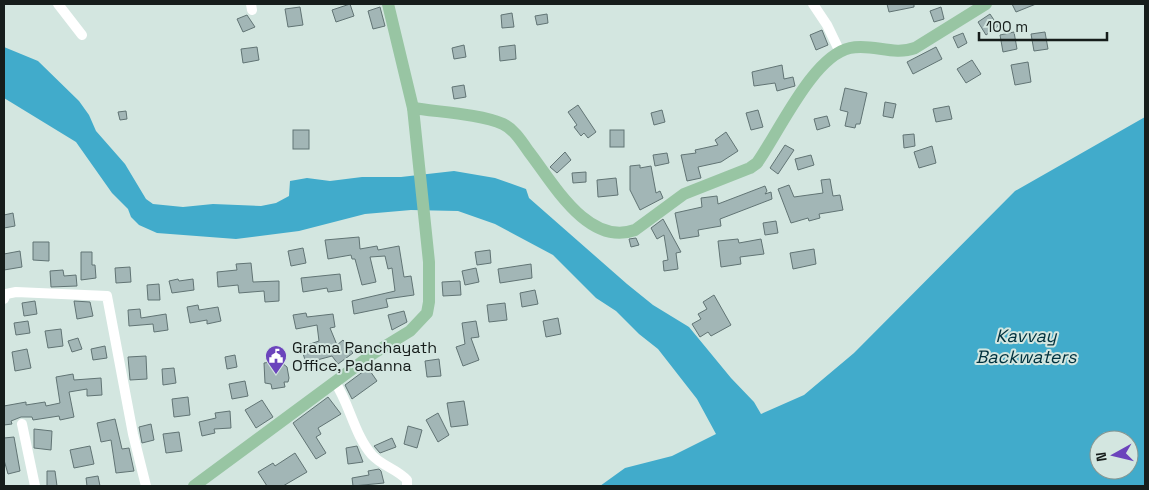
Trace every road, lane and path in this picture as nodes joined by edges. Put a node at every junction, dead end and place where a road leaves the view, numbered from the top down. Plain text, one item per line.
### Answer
1 (58, 4) edge
2 (388, 4) edge
3 (813, 4) edge
4 (986, 4) edge
5 (82, 35) dead end
6 (840, 52) junction
7 (413, 108) junction
8 (4, 299) edge
9 (335, 382) junction
10 (22, 424) dead end
11 (35, 486) edge
12 (146, 486) edge
13 (194, 486) edge
14 (407, 486) edge

1 - 5 street
2 - 7 main road
3 - 6 street
4 - 6 main road
6 - 7 main road
7 - 9 main road
8 - 12 street
9 - 13 main road
9 - 14 street
10 - 11 street

